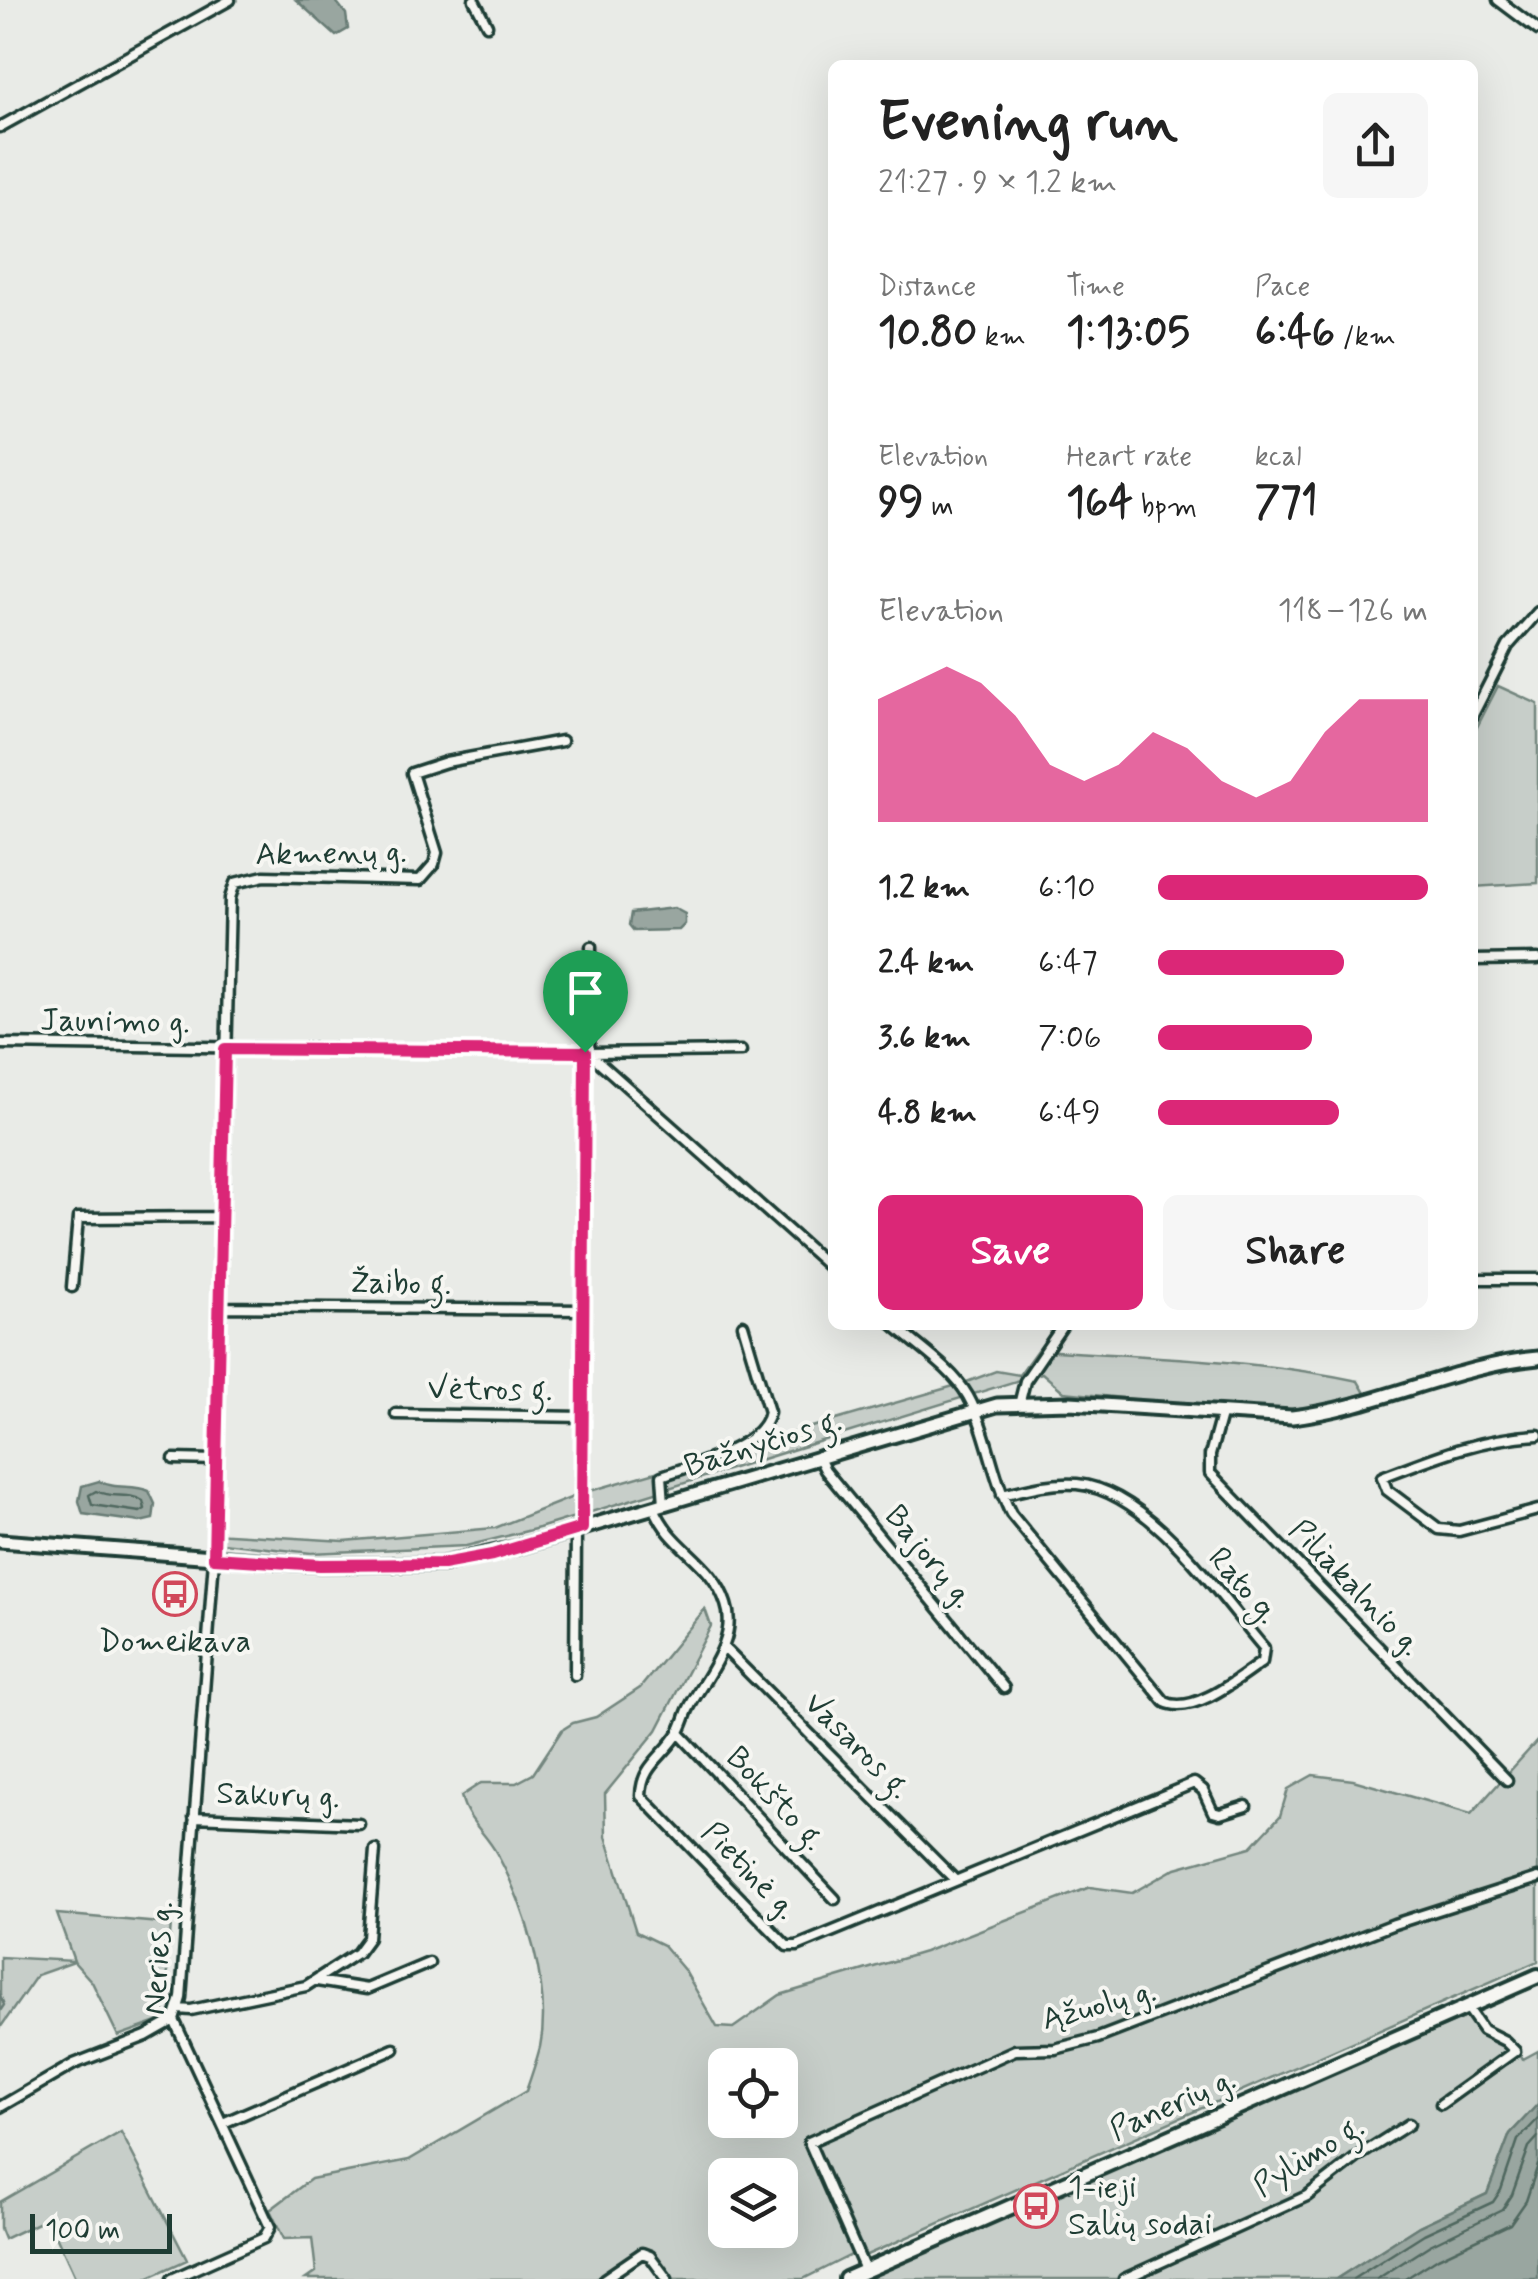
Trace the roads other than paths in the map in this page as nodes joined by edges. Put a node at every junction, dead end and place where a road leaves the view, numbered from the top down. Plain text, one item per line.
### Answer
1 (230, 0) edge
2 (474, 0) edge
3 (1498, 0) edge
4 (487, 25) dead end
5 (1538, 30) edge
6 (0, 127) edge
7 (1538, 612) edge
8 (1478, 705) edge
9 (562, 741) dead end
10 (591, 947) dead end
11 (1538, 959) edge
12 (1478, 960) edge
13 (0, 1044) edge
14 (225, 1049) junction
15 (741, 1050) dead end
16 (587, 1052) junction
17 (220, 1217) junction
18 (828, 1265) edge
19 (1538, 1278) edge
20 (1478, 1280) edge
21 (72, 1288) dead end
22 (220, 1307) junction
23 (583, 1310) junction
24 (743, 1325) dead end
25 (899, 1330) edge
26 (1060, 1330) edge
27 (1538, 1358) edge
28 (1020, 1402) junction
29 (974, 1410) junction
30 (396, 1414) dead end
31 (1220, 1414) junction
32 (584, 1417) junction
33 (1538, 1435) edge
34 (818, 1456) junction
35 (174, 1459) dead end
36 (216, 1460) junction
37 (1002, 1495) junction
38 (659, 1505) junction
39 (1538, 1510) edge
40 (579, 1529) junction
41 (0, 1541) edge
42 (214, 1558) junction
43 (724, 1648) junction
44 (575, 1676) dead end
45 (1004, 1688) dead end
46 (679, 1733) junction
47 (1506, 1780) dead end
48 (1246, 1806) dead end
49 (194, 1817) junction
50 (359, 1824) dead end
51 (375, 1850) dead end
52 (1538, 1878) edge
53 (955, 1880) junction
54 (835, 1899) dead end
55 (429, 1963) dead end
56 (1538, 1976) edge
57 (317, 1981) junction
58 (1467, 2007) junction
59 (178, 2010) junction
60 (174, 2020) junction
61 (394, 2049) dead end
62 (1440, 2104) dead end
63 (0, 2107) edge
64 (223, 2123) junction
65 (1409, 2124) dead end
66 (865, 2270) junction
67 (172, 2279) edge
68 (604, 2279) edge
69 (668, 2279) edge
70 (846, 2279) edge
71 (1124, 2279) edge

1 - 6 street
2 - 4 street
3 - 5 street
7 - 8 street
9 - 14 street, Akmenų g.
10 - 16 street
11 - 12 street
13 - 14 street, Jaunimo g.
14 - 16 street, Jaunimo g.
14 - 17 street, Neries g.
15 - 16 street, Jaunimo g.
16 - 18 street
16 - 23 street
17 - 21 street
17 - 22 street, Neries g.
19 - 20 street
22 - 23 street, Žaibo g.
22 - 36 street, Neries g.
23 - 32 street
24 - 38 street
25 - 29 street
26 - 28 street
27 - 31 main road, Bažnyčios g.
28 - 29 main road, Bažnyčios g.
28 - 31 main road, Bažnyčios g.
29 - 34 main road, Bažnyčios g.
29 - 37 street, Rato g.
30 - 32 street, Vėtros g.
31 - 47 street, Piliakalnio g.
32 - 40 street
33 - 39 street
34 - 38 main road, Bažnyčios g.
34 - 45 street, Bajorų g.
35 - 36 street
36 - 42 street, Neries g.
37 - 37 street, Rato g.
38 - 40 main road, Bažnyčios g.
38 - 43 street, Pietinė g.
40 - 42 main road, Bažnyčios g.
40 - 44 street
41 - 42 main road, Bažnyčios g.
42 - 49 street, Neries g.
43 - 46 street, Pietinė g.
43 - 53 street, Vasaros g.
46 - 53 street, Pietinė g.
46 - 54 street, Bokšto g.
48 - 53 street, Pietinė g.
49 - 50 street, Sakurų g.
49 - 59 street, Neries g.
51 - 57 street
52 - 66 street, Ąžuolų g.
55 - 57 street
56 - 58 main road, Panerių g.
57 - 59 street
58 - 62 street
58 - 66 main road, Panerių g.
59 - 60 street, Neries g.
60 - 63 street
60 - 64 street, Neries g.
61 - 64 street
64 - 67 street, Neries g.
65 - 71 street, Pylimo g.
66 - 70 main road, Panerių g.
68 - 69 street

